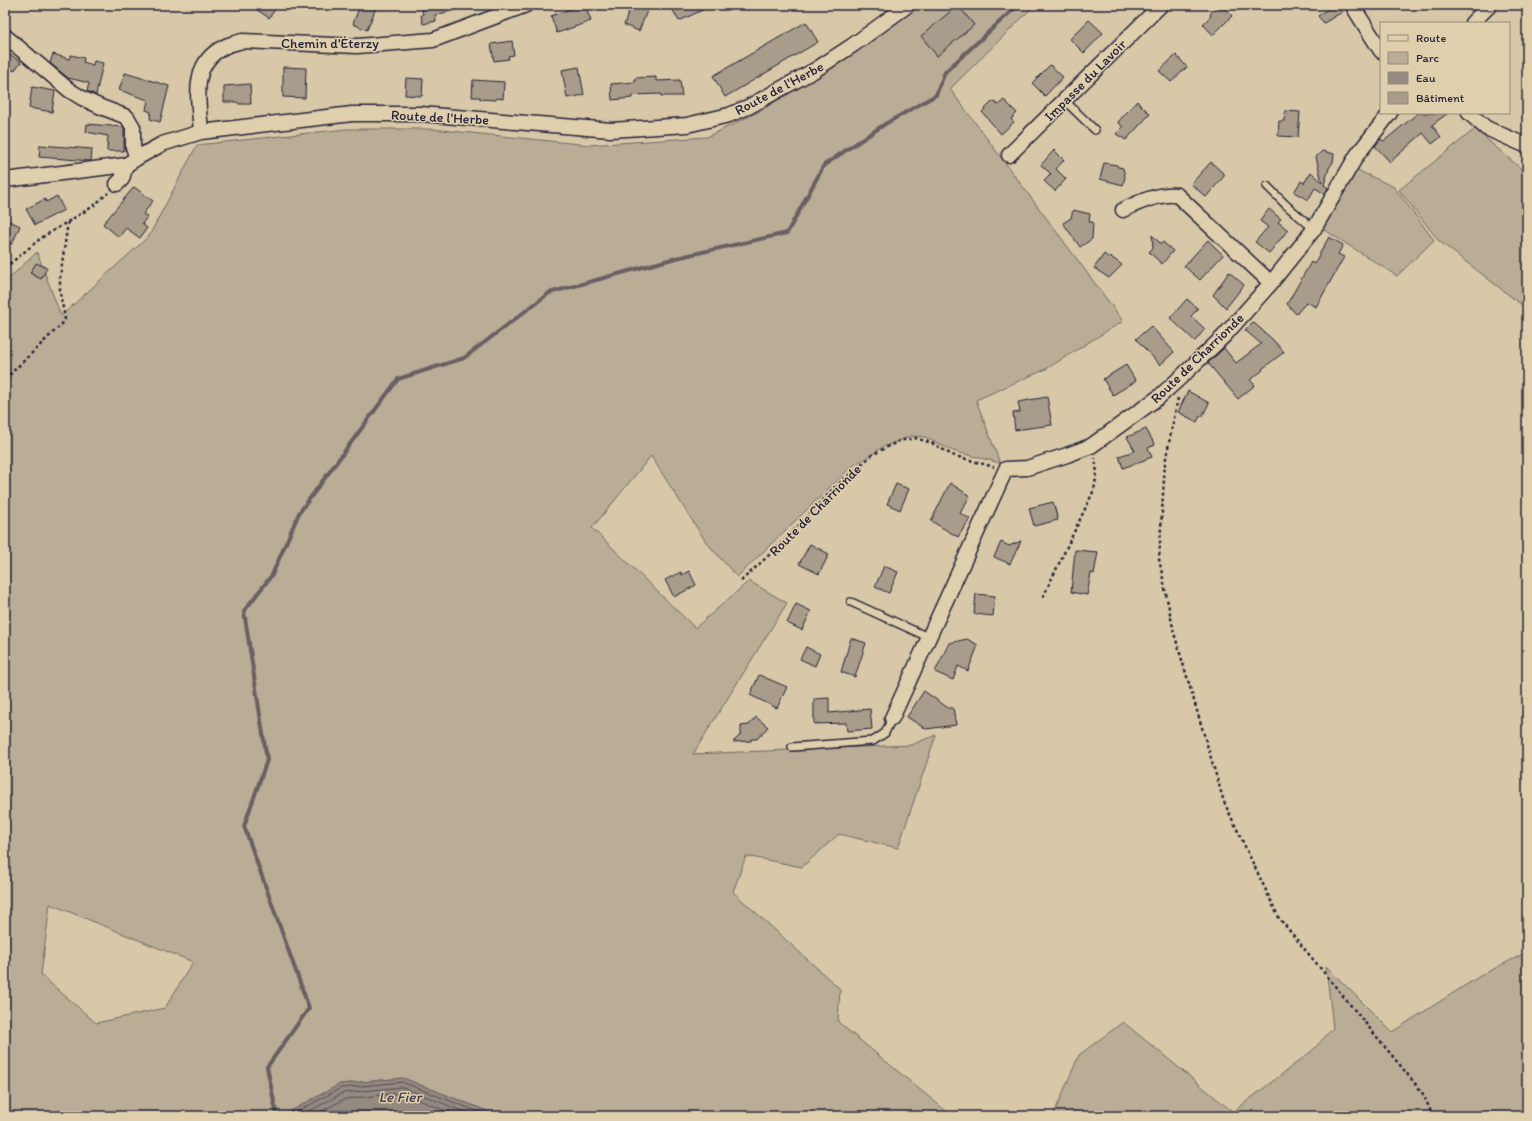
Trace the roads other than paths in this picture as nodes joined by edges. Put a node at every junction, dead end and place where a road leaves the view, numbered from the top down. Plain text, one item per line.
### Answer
1 (526, 5) edge
2 (908, 5) edge
3 (1161, 5) edge
4 (1352, 5) edge
5 (1490, 5) edge
6 (1473, 22) edge
7 (5, 36) edge
8 (1380, 49) edge
9 (1064, 100) junction
10 (1389, 114) edge
11 (1470, 114) edge
12 (1095, 130) dead end
13 (201, 132) junction
14 (1527, 146) edge
15 (1009, 155) dead end
16 (131, 161) junction
17 (5, 180) edge
18 (117, 184) road end
19 (1267, 186) dead end
20 (1123, 210) dead end
21 (1314, 229) junction
22 (1271, 283) junction
23 (851, 602) dead end
24 (928, 637) junction
25 (892, 718) joint
26 (792, 747) dead end

1 - 13 street, Chemin d'Éterzy
2 - 13 street, Route de l'Herbe
3 - 9 street, Impasse du Lavoir
4 - 8 street
5 - 6 street
7 - 16 street
9 - 12 lane
9 - 15 street, Impasse du Lavoir
10 - 21 street, Route de Charrionde
11 - 14 street
13 - 16 street, Route de l'Herbe
16 - 17 street
16 - 18 street
19 - 21 lane
20 - 22 street
21 - 22 street, Route de Charrionde
22 - 24 street, Route de Charrionde
23 - 24 lane
24 - 25 street
25 - 26 lane

